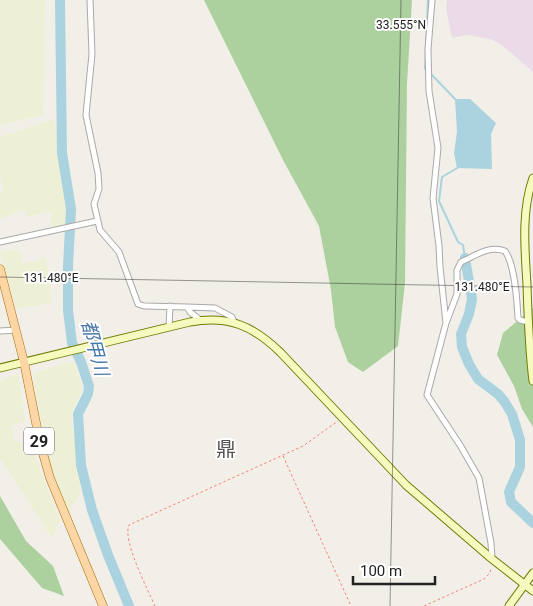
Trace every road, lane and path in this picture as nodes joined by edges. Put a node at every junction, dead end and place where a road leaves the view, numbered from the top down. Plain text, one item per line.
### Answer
1 (90, 0) edge
2 (432, 0) edge
3 (533, 178) edge
4 (97, 221) junction
5 (0, 242) edge
6 (0, 269) edge
7 (170, 306) junction
8 (187, 307) junction
9 (200, 320) junction
10 (234, 322) junction
11 (528, 322) junction
12 (446, 323) junction
13 (169, 327) junction
14 (16, 330) junction
15 (0, 331) edge
16 (24, 362) junction
17 (0, 368) edge
18 (533, 381) edge
19 (342, 418) junction
20 (283, 456) junction
21 (492, 560) junction
22 (533, 574) edge
23 (525, 585) junction
24 (533, 591) edge
25 (103, 606) edge
26 (155, 606) edge
27 (351, 606) edge
28 (424, 606) edge
29 (509, 606) edge

1 - 4 street
2 - 12 street
3 - 11 street
4 - 5 street
4 - 7 street
6 - 14 main road, 29
7 - 8 street
7 - 13 street
8 - 9 street
8 - 10 street
9 - 10 street
9 - 13 street
10 - 19 street
11 - 12 street
11 - 18 street
12 - 21 street
13 - 16 street
14 - 15 street
14 - 16 main road, 29
16 - 17 street
16 - 25 main road, 29
19 - 20 path
19 - 21 street
20 - 26 path
20 - 27 path
21 - 23 street
21 - 28 path
22 - 23 street
23 - 24 street
23 - 29 street

